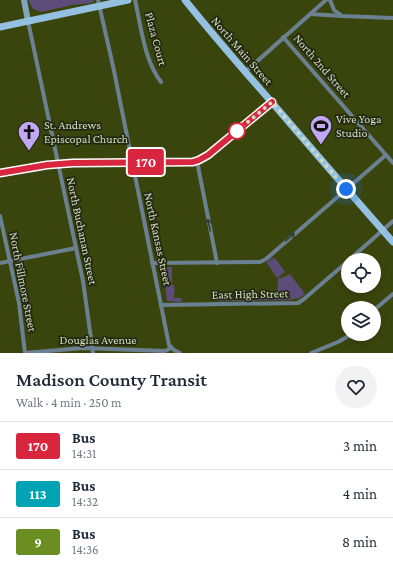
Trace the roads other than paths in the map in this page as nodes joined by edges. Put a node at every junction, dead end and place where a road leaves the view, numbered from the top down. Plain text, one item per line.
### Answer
1 (24, 0) edge
2 (128, 0) edge
3 (135, 0) edge
4 (185, 0) edge
5 (326, 0) edge
6 (330, 0) edge
7 (99, 3) edge
8 (310, 14) junction
9 (342, 16) junction
10 (393, 18) edge
11 (28, 21) junction
12 (0, 27) edge
13 (283, 37) junction
14 (244, 72) junction
15 (161, 82) dead end
16 (272, 102) junction
17 (386, 155) junction
18 (197, 161) junction
19 (132, 162) junction
20 (393, 163) edge
21 (58, 164) junction
22 (0, 173) edge
23 (346, 189) junction
24 (0, 216) edge
25 (393, 221) edge
26 (383, 230) junction
27 (393, 242) edge
28 (76, 248) junction
29 (356, 253) edge
30 (10, 261) junction
31 (0, 263) edge
32 (152, 263) junction
33 (217, 263) junction
34 (341, 266) edge
35 (393, 294) edge
36 (381, 304) edge
37 (161, 306) junction
38 (341, 340) edge
39 (92, 348) junction
40 (171, 348) junction
41 (25, 353) edge
42 (93, 353) edge
43 (180, 353) edge
44 (311, 353) edge

1 - 11 street
2 - 7 main road
3 - 15 street, Plaza Court
4 - 14 main road, North Main Street
5 - 8 street
6 - 9 street
7 - 11 main road
7 - 19 street, North Kansas Street
8 - 9 street
8 - 13 street
9 - 10 street
11 - 12 main road
11 - 21 street, North Buchanan Street
13 - 14 street
13 - 17 street, North 2nd Street
14 - 16 main road, North Main Street
16 - 18 street
16 - 23 main road, North Main Street
17 - 20 street, North 2nd Street
17 - 23 street
18 - 19 street
33 -> 18 street
19 - 21 street
19 - 32 street, North Kansas Street
21 - 22 street
21 - 28 street, North Buchanan Street
23 - 26 main road, North Main Street
33 -> 23 street
24 - 30 street, North Fillmore Street
25 - 26 street, East High Street
26 - 27 main road, North Main Street
26 - 29 street, East High Street
28 - 30 street
28 - 39 street, North Buchanan Street
30 - 31 street
30 - 41 street, North Fillmore Street
32 - 33 street
32 - 37 street, North Kansas Street
34 - 37 street, East High Street
35 - 36 street
37 - 40 street, North Kansas Street
38 - 44 street
39 - 40 street, Douglas Avenue
39 - 41 street, Douglas Avenue
39 - 42 street, North Buchanan Street
40 - 43 street

